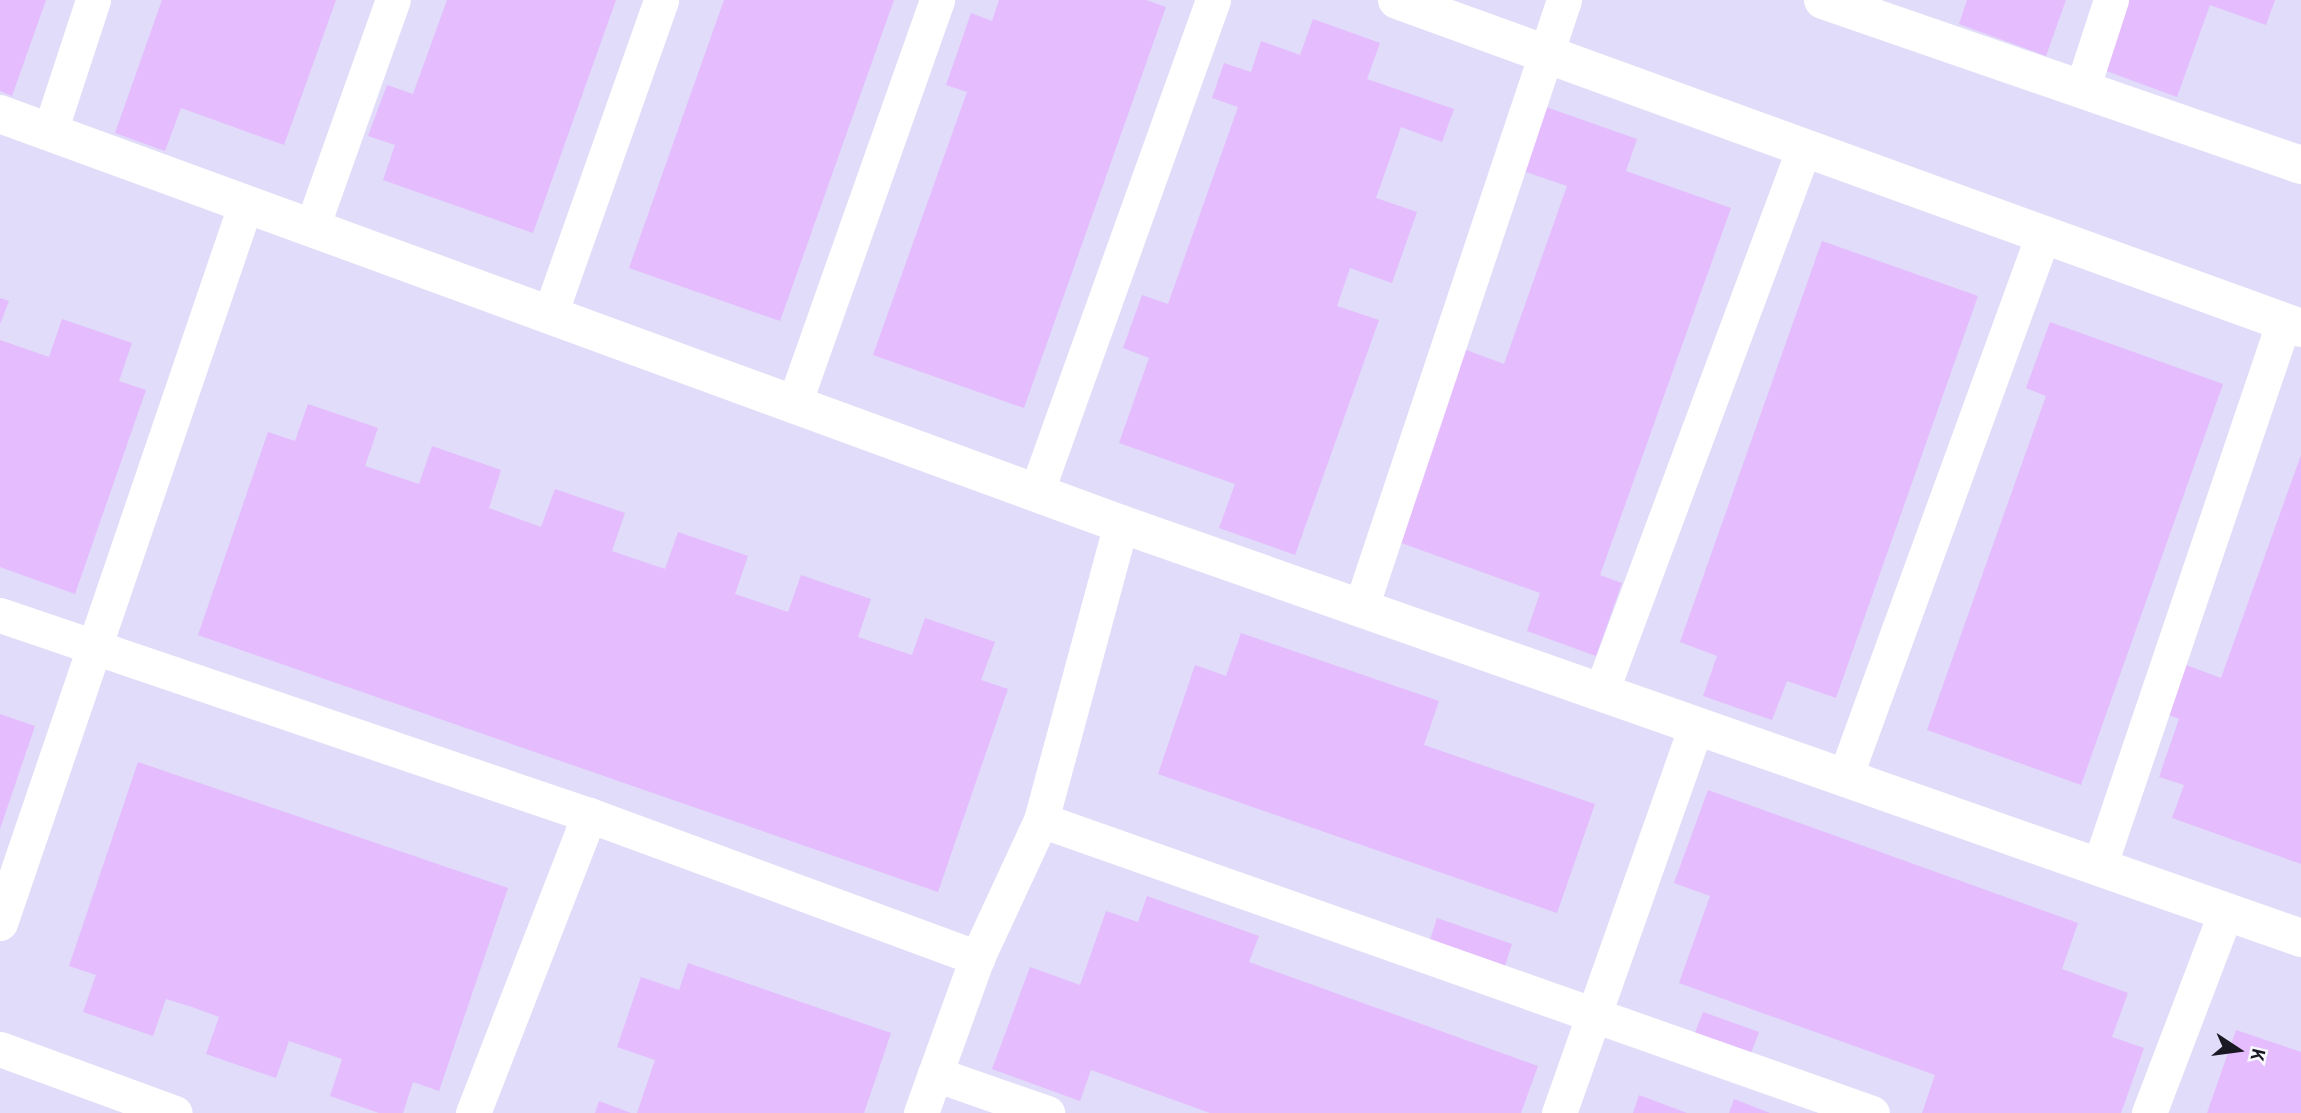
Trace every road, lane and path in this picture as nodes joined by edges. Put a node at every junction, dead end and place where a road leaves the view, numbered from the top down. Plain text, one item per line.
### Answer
1 (93, 0) edge
2 (393, 0) edge
3 (661, 0) edge
4 (937, 0) edge
5 (1213, 0) edge
6 (1397, 0) edge
7 (1564, 0) edge
8 (1823, 0) edge
9 (2111, 0) edge
10 (1546, 54) junction
11 (2082, 89) junction
12 (0, 114) edge
13 (50, 131) junction
14 (1804, 148) junction
15 (2301, 165) edge
16 (246, 203) junction
17 (312, 227) junction
18 (2043, 235) junction
19 (550, 314) junction
20 (2292, 324) edge
21 (794, 404) junction
22 (1036, 493) junction
23 (1121, 524) junction
24 (1361, 607) junction
25 (0, 615) edge
26 (93, 646) junction
27 (1601, 692) junction
28 (1696, 726) junction
29 (1845, 777) junction
30 (589, 815) junction
31 (1041, 820) junction
32 (2099, 867) junction
33 (2226, 911) junction
34 (0, 923) edge
35 (2301, 938) edge
36 (977, 957) junction
37 (1595, 1016) junction
38 (0, 1049) edge
39 (935, 1074) junction
40 (175, 1113) edge
41 (473, 1113) edge
42 (921, 1113) edge
43 (1047, 1113) edge
44 (1559, 1113) edge
45 (1872, 1113) edge
46 (2149, 1113) edge

1 - 13 street
2 - 17 street
3 - 19 street
4 - 21 street
5 - 22 street
6 - 10 street
7 - 10 street
8 - 11 street
9 - 11 street
10 - 14 street
10 - 24 street
11 - 15 street
12 - 13 street
13 - 16 street
14 - 18 street
14 - 27 street
16 - 17 street
16 - 26 street
17 - 19 street
18 - 20 street
18 - 29 street
19 - 21 street
20 - 32 street
21 - 22 street
22 - 23 street
23 - 24 street
23 - 31 street
24 - 27 street
25 - 26 street
26 - 30 street
26 - 34 street
27 - 28 street
28 - 29 street
28 - 37 street
29 - 32 street
30 - 36 street
30 - 41 street
31 - 36 street
31 - 37 street
32 - 33 street
33 - 35 street
33 - 46 street
36 - 39 street
37 - 44 street
37 - 45 street
38 - 40 street
39 - 42 street
39 - 43 street

